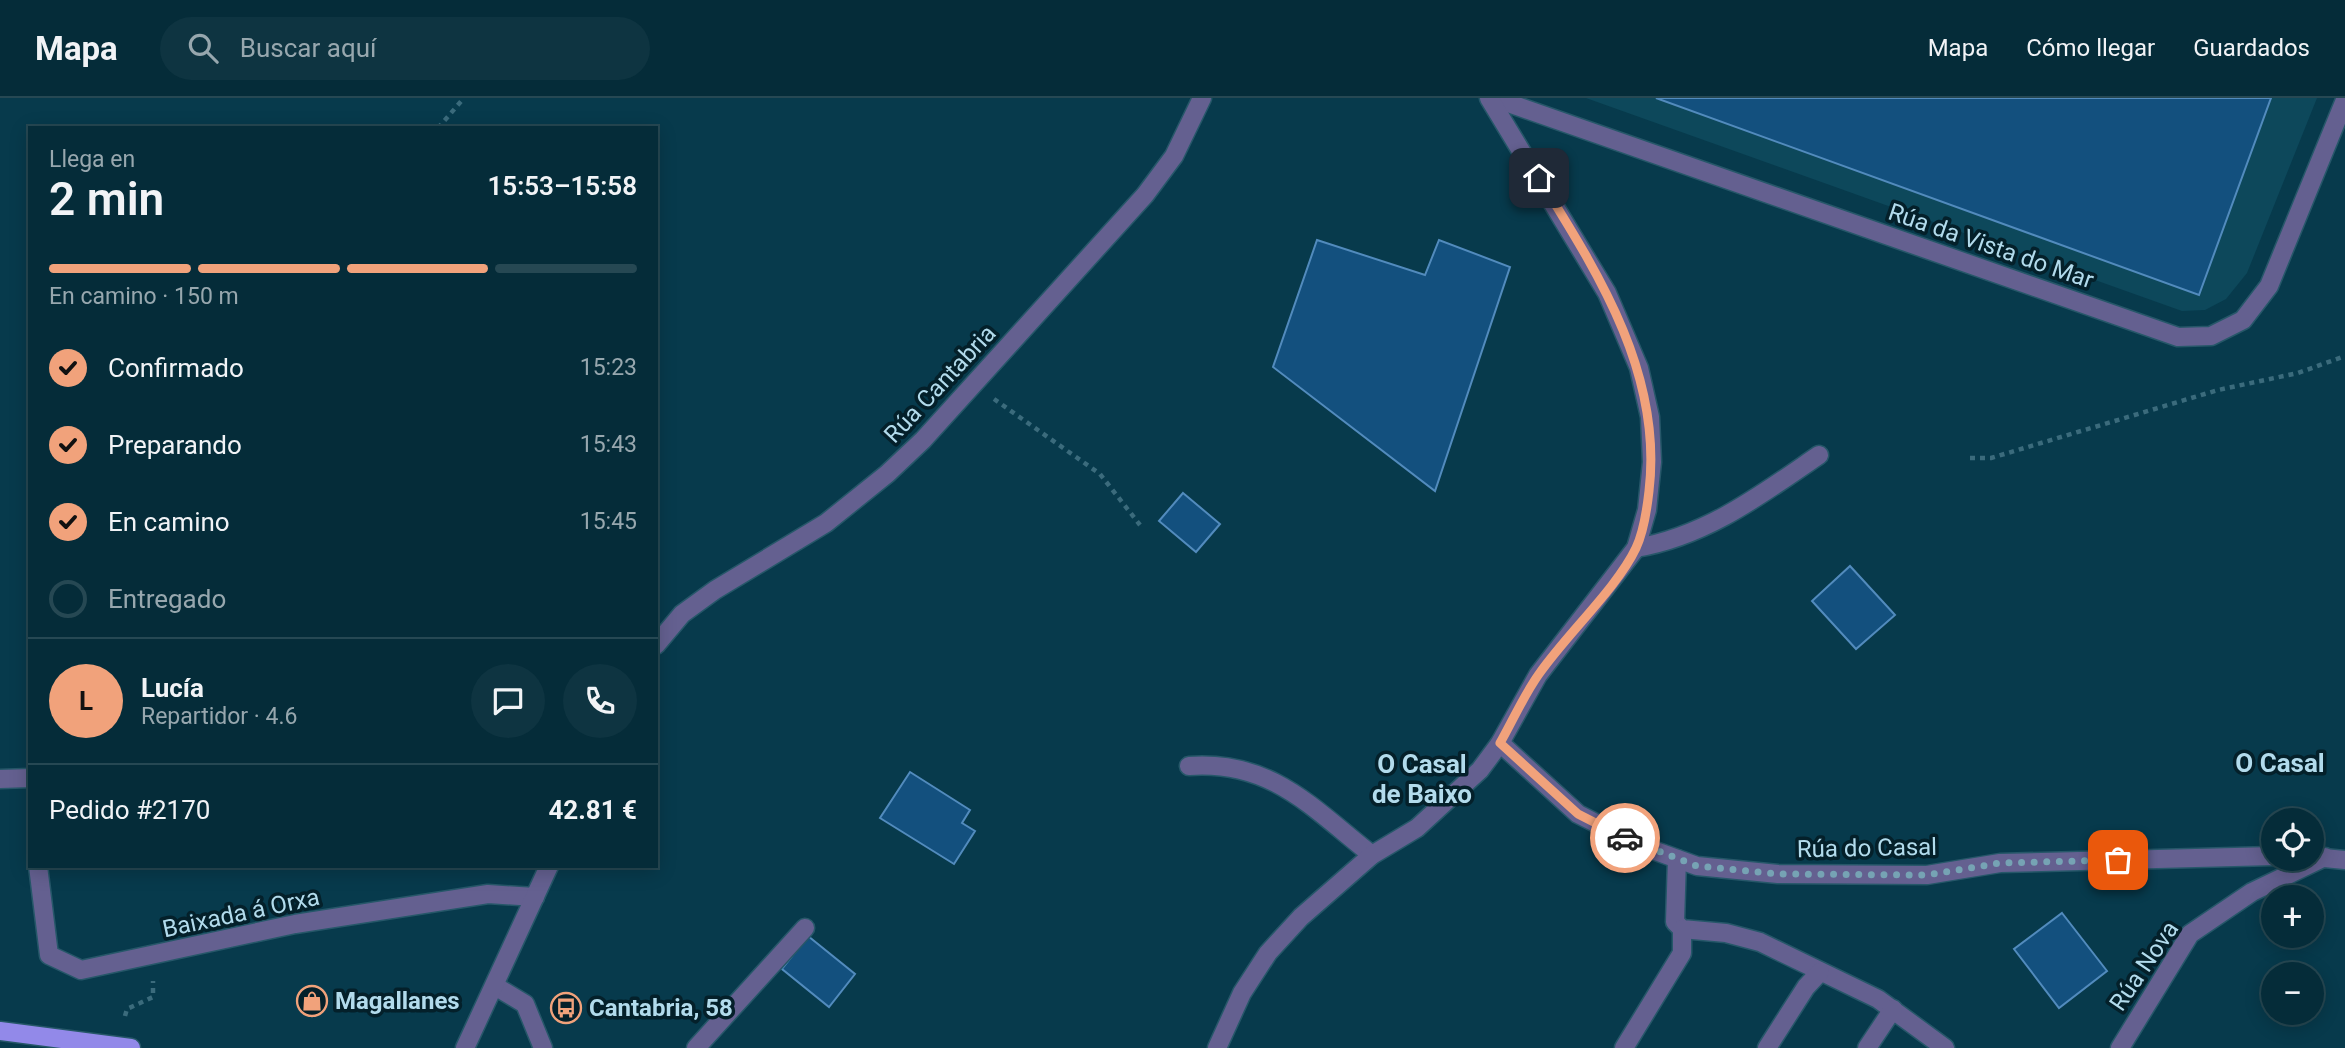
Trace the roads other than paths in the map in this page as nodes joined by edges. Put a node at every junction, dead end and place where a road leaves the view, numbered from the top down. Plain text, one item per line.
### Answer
1 (1202, 98) edge
2 (1491, 98) edge
3 (2345, 100) edge
4 (1819, 455) dead end
5 (1636, 548) junction
6 (658, 643) edge
7 (1500, 743) junction
8 (1189, 766) dead end
9 (28, 778) edge
10 (0, 779) edge
11 (1372, 855) junction
12 (2261, 856) edge
13 (2324, 858) edge
14 (1677, 859) junction
15 (2345, 860) edge
16 (38, 868) edge
17 (548, 868) edge
18 (2292, 871) edge
19 (535, 897) junction
20 (805, 928) dead end
21 (1682, 929) junction
22 (1820, 972) junction
23 (495, 986) junction
24 (1894, 1009) junction
25 (0, 1031) edge
26 (40, 1041) edge
27 (131, 1048) edge
28 (465, 1048) edge
29 (543, 1048) edge
30 (696, 1048) edge
31 (1217, 1048) edge
32 (1624, 1048) edge
33 (1767, 1048) edge
34 (1867, 1048) edge
35 (1945, 1048) edge
36 (2120, 1048) edge

1 - 6 street, Rúa Cantabria
2 - 3 street, Rúa da Vista do Mar
2 - 5 street
4 - 5 street
5 - 7 street
7 - 11 street
7 - 14 street, Rúa do Casal
8 - 11 street
9 - 10 street
11 - 31 street
12 - 14 street, Rúa do Casal
13 - 15 street
14 - 21 street
16 - 19 street, Baixada á Orxa
17 - 19 street
18 - 36 street, Rúa Nova
19 - 23 street
20 - 30 street
21 - 22 street
21 - 32 street
22 - 24 street
22 - 33 street
23 - 28 street
23 - 29 street
24 - 34 street
24 - 35 street
25 - 26 main road
26 - 27 main road

